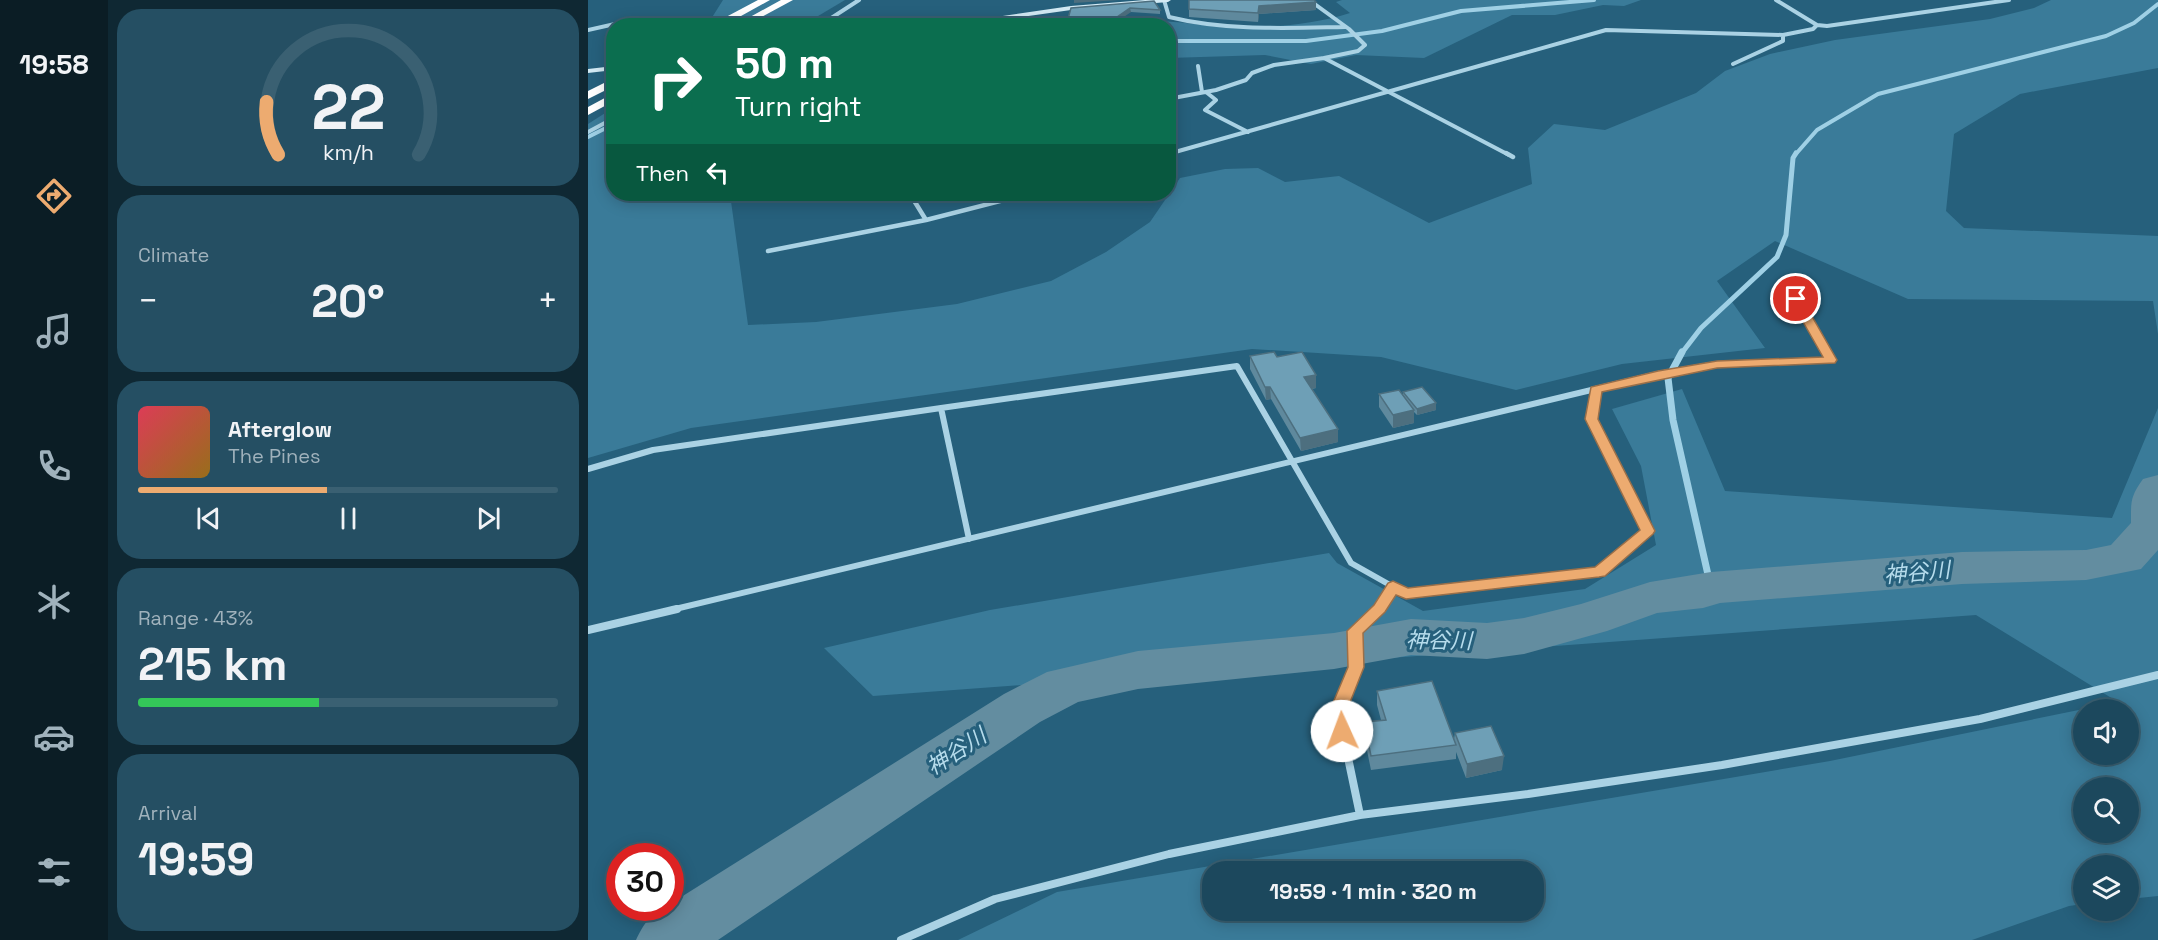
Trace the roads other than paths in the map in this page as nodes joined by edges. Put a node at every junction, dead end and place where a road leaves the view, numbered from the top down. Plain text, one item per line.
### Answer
1 (765, 0) edge
2 (788, 0) edge
3 (859, 0) edge
4 (1166, 0) edge
5 (1309, 0) edge
6 (1776, 0) edge
7 (2009, 0) edge
8 (730, 18) edge
9 (753, 18) edge
10 (831, 18) edge
11 (997, 18) edge
12 (1173, 18) edge
13 (1176, 19) edge
14 (1817, 25) junction
15 (606, 26) edge
16 (1345, 27) junction
17 (588, 30) edge
18 (1783, 35) junction
19 (1324, 58) junction
20 (1733, 64) dead end
21 (1198, 66) dead end
22 (606, 69) edge
23 (588, 71) edge
24 (606, 86) edge
25 (1385, 91) junction
26 (1204, 92) junction
27 (588, 96) edge
28 (1176, 97) edge
29 (606, 101) edge
30 (588, 112) edge
31 (606, 122) edge
32 (588, 132) edge
33 (1248, 132) junction
34 (1176, 152) edge
35 (1513, 158) dead end
36 (914, 201) edge
37 (1001, 201) edge
38 (926, 220) junction
39 (768, 251) dead end
40 (1785, 279) dead end
41 (1596, 389) junction
42 (941, 408) junction
43 (1291, 462) junction
44 (588, 469) edge
45 (969, 539) junction
46 (1393, 587) junction
47 (588, 630) edge
48 (2158, 675) edge
49 (1360, 815) junction
50 (901, 940) edge

1 - 8 highway
2 - 9 highway
3 - 10 street
4 - 11 main road
4 - 12 street
5 - 16 street
6 - 14 street
7 - 14 street
13 - 16 street
14 - 18 street
15 - 17 street
16 - 19 street
18 - 20 street
18 - 25 street
19 - 25 street
19 - 26 street
21 - 26 street
22 - 23 main road
24 - 27 highway
25 - 33 street
25 - 35 street
26 - 28 street
26 - 33 street
29 - 30 highway
31 - 32 street
33 - 34 street
36 - 38 street
37 - 38 street
38 - 39 street
40 - 41 street
41 - 43 street
41 - 46 street
42 - 43 street
42 - 44 street
42 - 45 street
43 - 45 street
43 - 46 street
45 - 47 street
46 - 49 street
48 - 49 street
49 - 50 street

